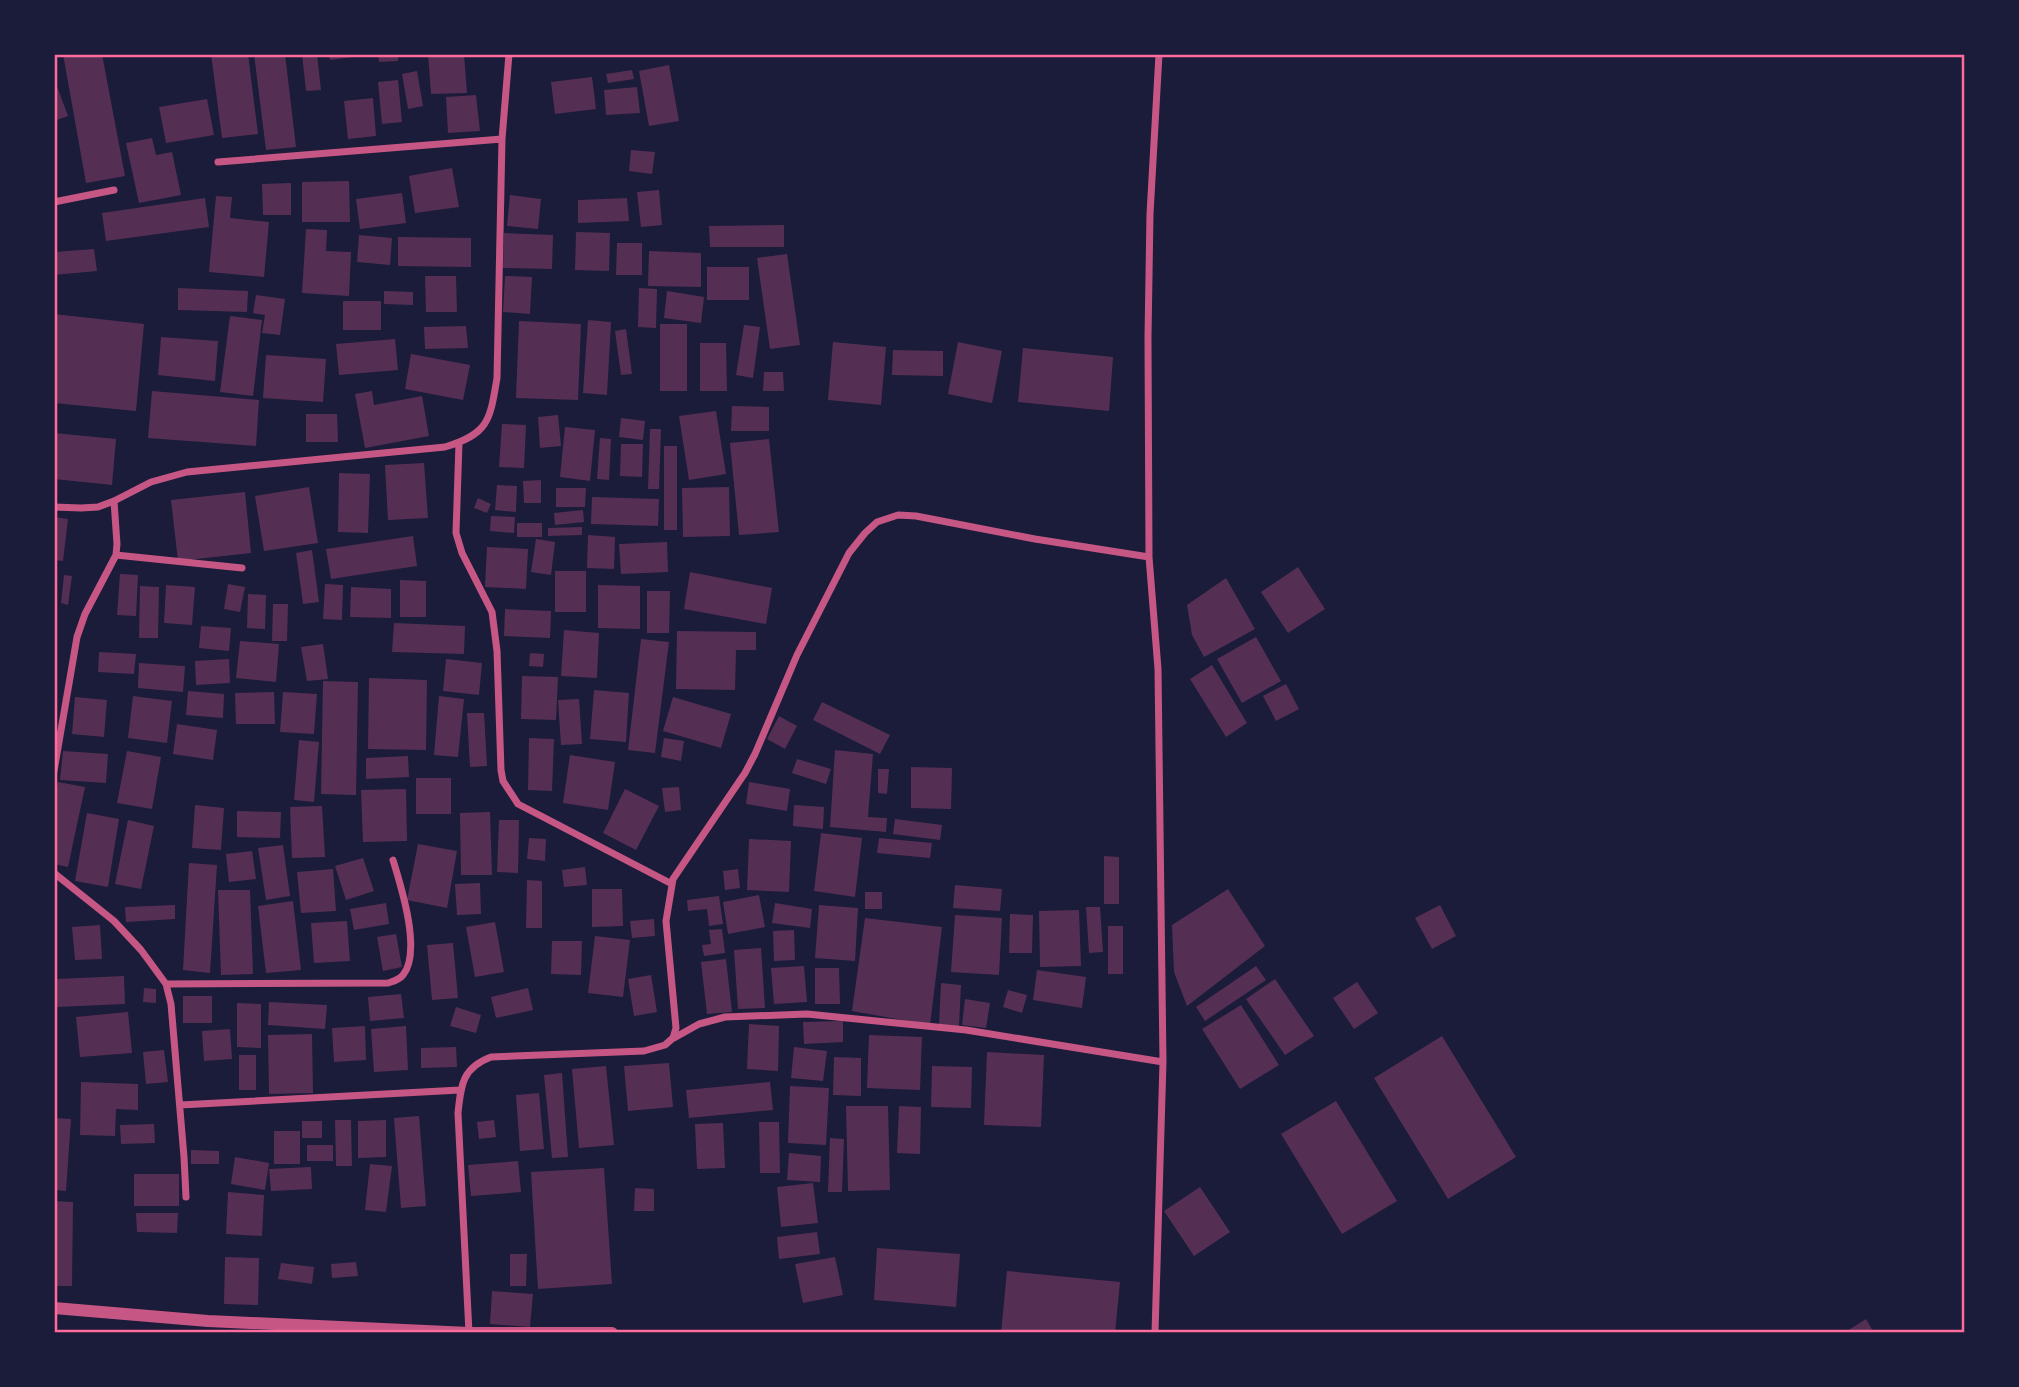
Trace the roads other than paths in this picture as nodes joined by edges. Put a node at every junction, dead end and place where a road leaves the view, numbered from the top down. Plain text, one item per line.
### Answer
1 (509, 54) edge
2 (1159, 54) edge
3 (502, 139) junction
4 (218, 162) dead end
5 (114, 190) dead end
6 (54, 202) edge
7 (459, 443) junction
8 (114, 501) junction
9 (54, 507) edge
10 (116, 555) junction
11 (1149, 557) junction
12 (242, 568) dead end
13 (54, 771) edge
14 (393, 860) dead end
15 (54, 873) edge
16 (672, 884) junction
17 (166, 984) junction
18 (673, 1038) junction
19 (1163, 1062) junction
20 (460, 1090) junction
21 (180, 1105) junction
22 (186, 1197) dead end
23 (54, 1308) edge
24 (469, 1333) edge
25 (569, 1333) edge
26 (612, 1333) edge
27 (1155, 1333) edge

1 - 3 street
2 - 11 street
3 - 4 street
3 - 7 street
5 - 6 street
7 - 8 street
7 - 16 street
8 - 9 street
8 - 10 street
10 - 12 street
10 - 13 street
11 - 16 street
11 - 19 street
14 - 17 street
15 - 17 street
16 - 18 street
17 - 21 street
18 - 19 street
18 - 20 street
19 - 27 street
20 - 21 street
20 - 24 street
21 - 22 street
23 - 24 street
24 - 25 street
25 - 26 street

